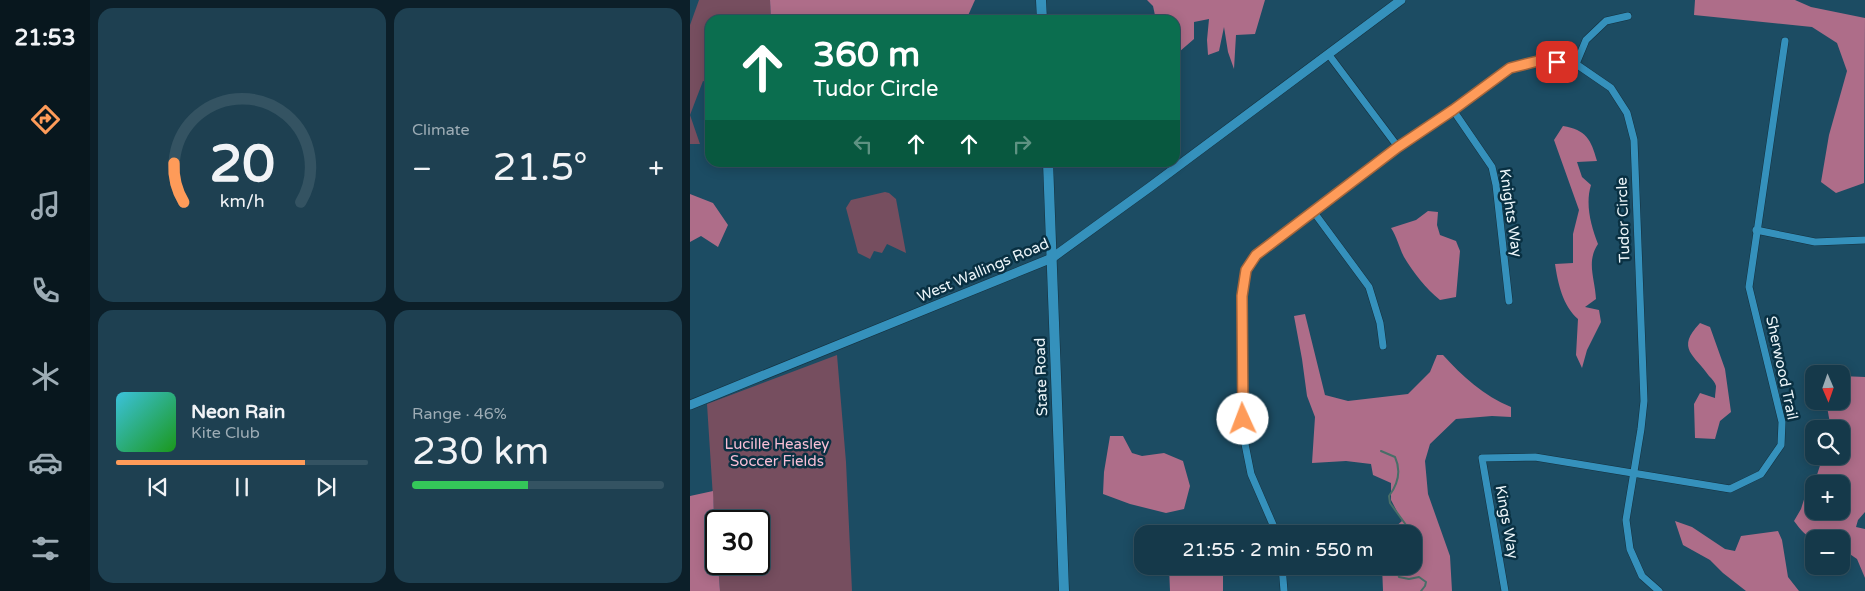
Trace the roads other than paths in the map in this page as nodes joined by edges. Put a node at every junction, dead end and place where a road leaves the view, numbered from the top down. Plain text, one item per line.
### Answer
1 (1041, 0) edge
2 (1401, 0) edge
3 (1042, 15) edge
4 (1628, 16) dead end
5 (1785, 41) dead end
6 (1329, 55) junction
7 (1576, 64) junction
8 (1453, 110) junction
9 (1398, 147) junction
10 (1180, 165) edge
11 (1048, 167) edge
12 (1177, 167) edge
13 (1313, 211) junction
14 (1756, 230) junction
15 (1865, 240) edge
16 (1052, 258) junction
17 (1509, 301) dead end
18 (1383, 346) dead end
19 (690, 405) edge
20 (1482, 458) joint
21 (1634, 472) junction
22 (1273, 525) edge
23 (1283, 575) edge
24 (1064, 591) edge
25 (1284, 591) edge
26 (1505, 591) edge
27 (1659, 591) edge

1 - 3 main road
2 - 6 street, West Wallings Road
4 - 7 street
5 - 14 street, Sherwood Trail
6 - 9 street
6 - 10 street, West Wallings Road
7 - 8 street, Tudor Circle
7 - 21 street, Tudor Circle
8 - 9 street, Tudor Circle
8 - 17 street, Knights Way
9 - 13 street, Tudor Circle
11 - 16 main road, State Road
12 - 16 street, West Wallings Road
13 - 18 street
13 - 22 street, Tudor Circle
14 - 15 street
14 - 21 street, Sherwood Trail
16 - 19 street, West Wallings Road
16 - 24 main road, State Road
20 - 21 street, Sherwood Trail
20 - 26 street, Kings Way
21 - 27 street, Tudor Circle
23 - 25 street

